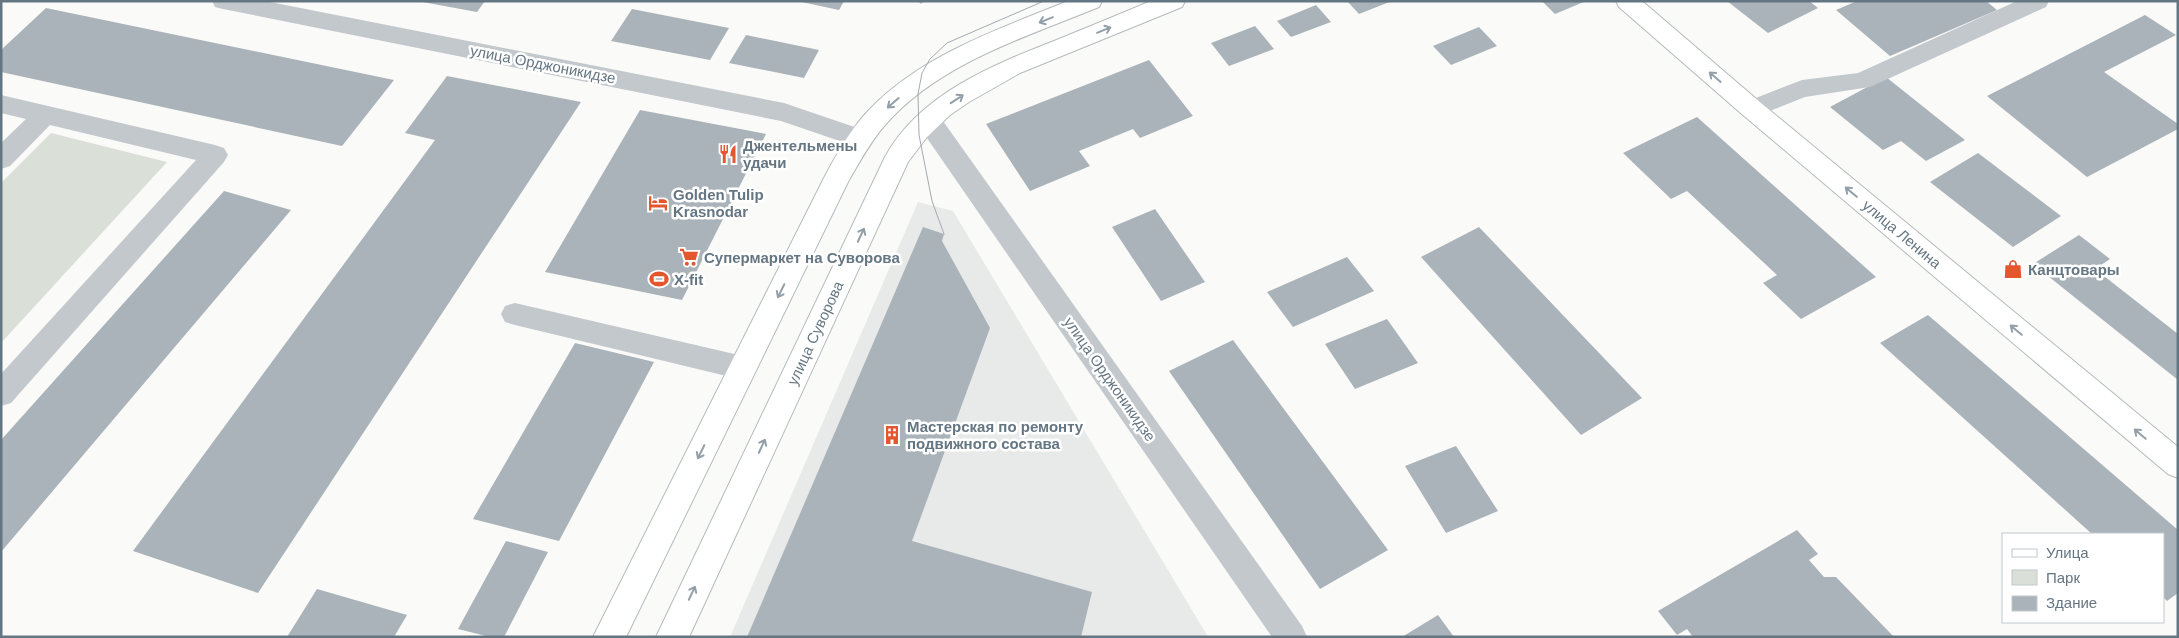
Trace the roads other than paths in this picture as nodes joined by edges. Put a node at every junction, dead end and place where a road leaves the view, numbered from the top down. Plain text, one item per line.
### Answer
1 (223, 1) edge
2 (1091, 1) edge
3 (1174, 1) edge
4 (1627, 1) edge
5 (2038, 1) edge
6 (1, 104) edge
7 (1752, 109) junction
8 (45, 115) junction
9 (929, 121) junction
10 (860, 139) junction
11 (1, 159) edge
12 (515, 314) dead end
13 (743, 368) junction
14 (1, 394) edge
15 (2178, 465) edge
16 (609, 637) edge
17 (672, 637) edge
18 (1291, 637) edge

1 - 10 street, улица Орджоникидзе
2 -> 10 main road
9 -> 3 main road, улица Суворова
7 -> 4 main road, улица Ленина
5 - 7 street
6 - 8 street
15 -> 7 main road, улица Ленина
8 - 11 street
8 - 14 street
17 -> 9 main road, улица Суворова
9 - 18 street, улица Орджоникидзе
10 -> 13 main road
12 - 13 street
13 -> 16 main road

